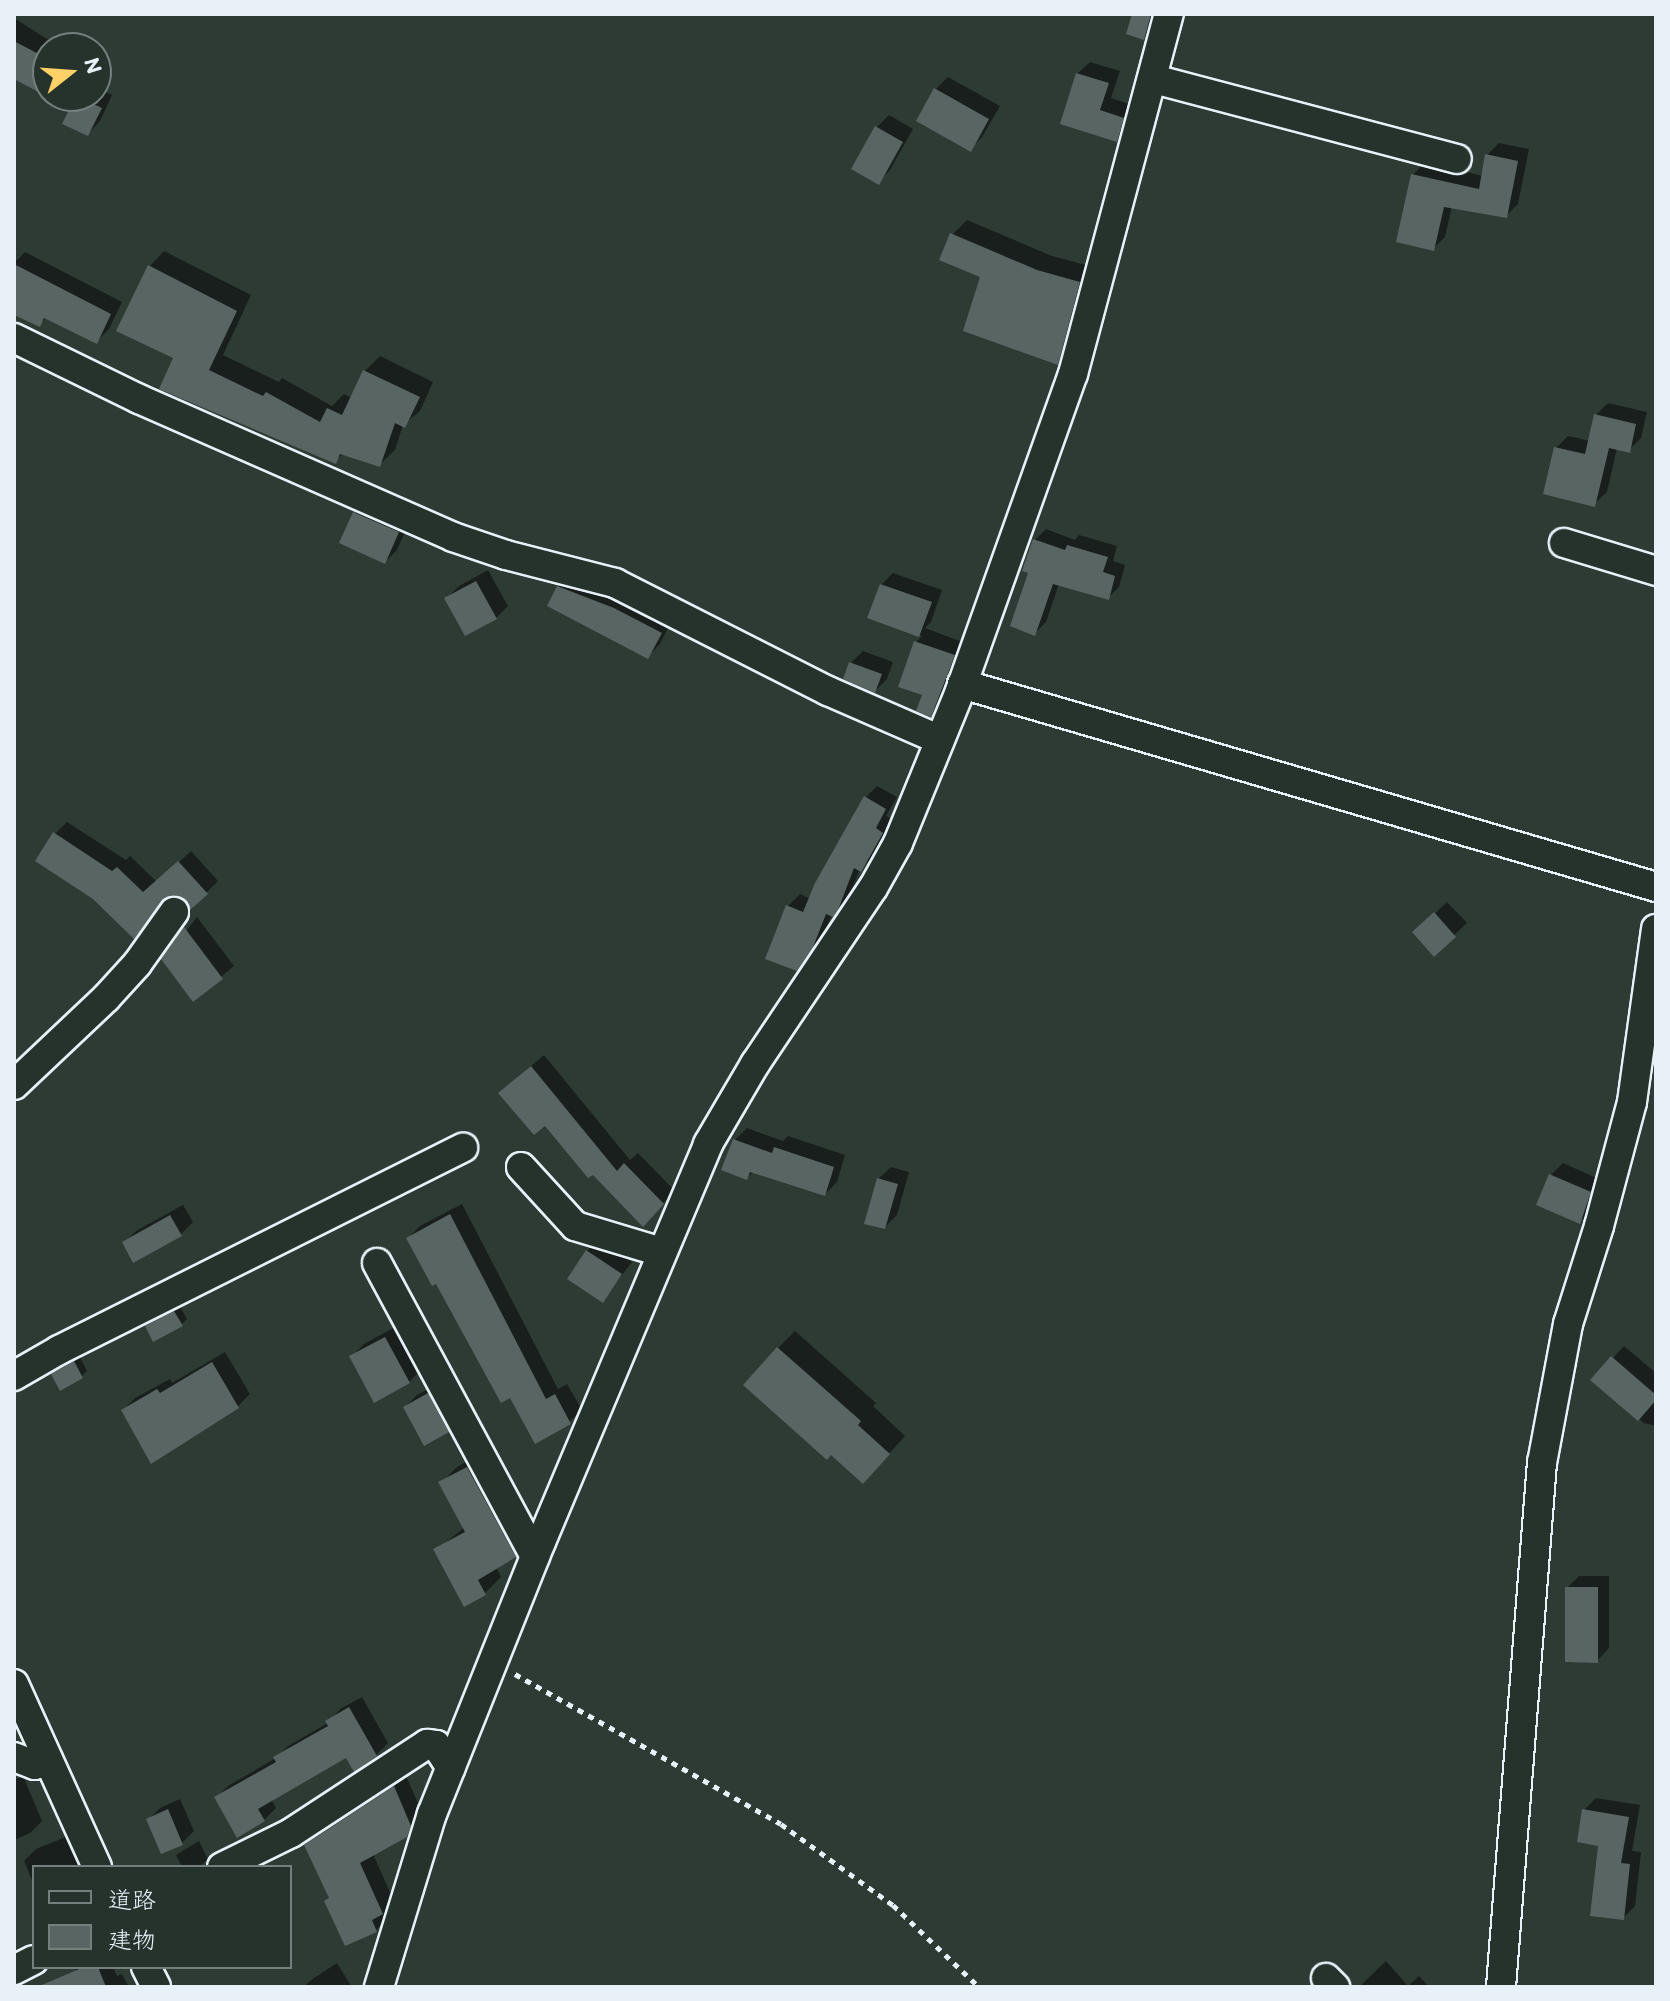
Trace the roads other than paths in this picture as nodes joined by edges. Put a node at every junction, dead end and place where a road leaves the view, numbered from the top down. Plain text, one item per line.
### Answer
1 (1169, 14) edge
2 (1154, 79) junction
3 (1457, 159) dead end
4 (14, 338) edge
5 (1564, 543) dead end
6 (1656, 571) edge
7 (962, 684) junction
8 (940, 740) junction
9 (1656, 887) edge
10 (174, 912) dead end
11 (1656, 929) edge
12 (14, 1085) edge
13 (463, 1148) dead end
14 (521, 1167) dead end
15 (661, 1252) junction
16 (377, 1263) dead end
17 (14, 1376) edge
18 (535, 1556) junction
19 (14, 1684) edge
20 (14, 1757) edge
21 (48, 1760) junction
22 (451, 1768) junction
23 (96, 1865) edge
24 (226, 1865) edge
25 (32, 1961) edge
26 (147, 1969) edge
27 (14, 1970) edge
28 (156, 1987) edge
29 (379, 1987) edge
30 (1501, 1987) edge

1 - 2 street
2 - 3 street
2 - 7 street
4 - 8 street
5 - 6 street
7 - 8 street
7 - 9 street
8 - 15 street
10 - 12 street
11 - 30 street
13 - 17 street
14 - 15 street
15 - 18 street
16 - 18 street
18 - 22 street
19 - 21 street
20 - 21 street
21 - 23 street
22 - 24 street
22 - 29 street
25 - 27 street
26 - 28 street

